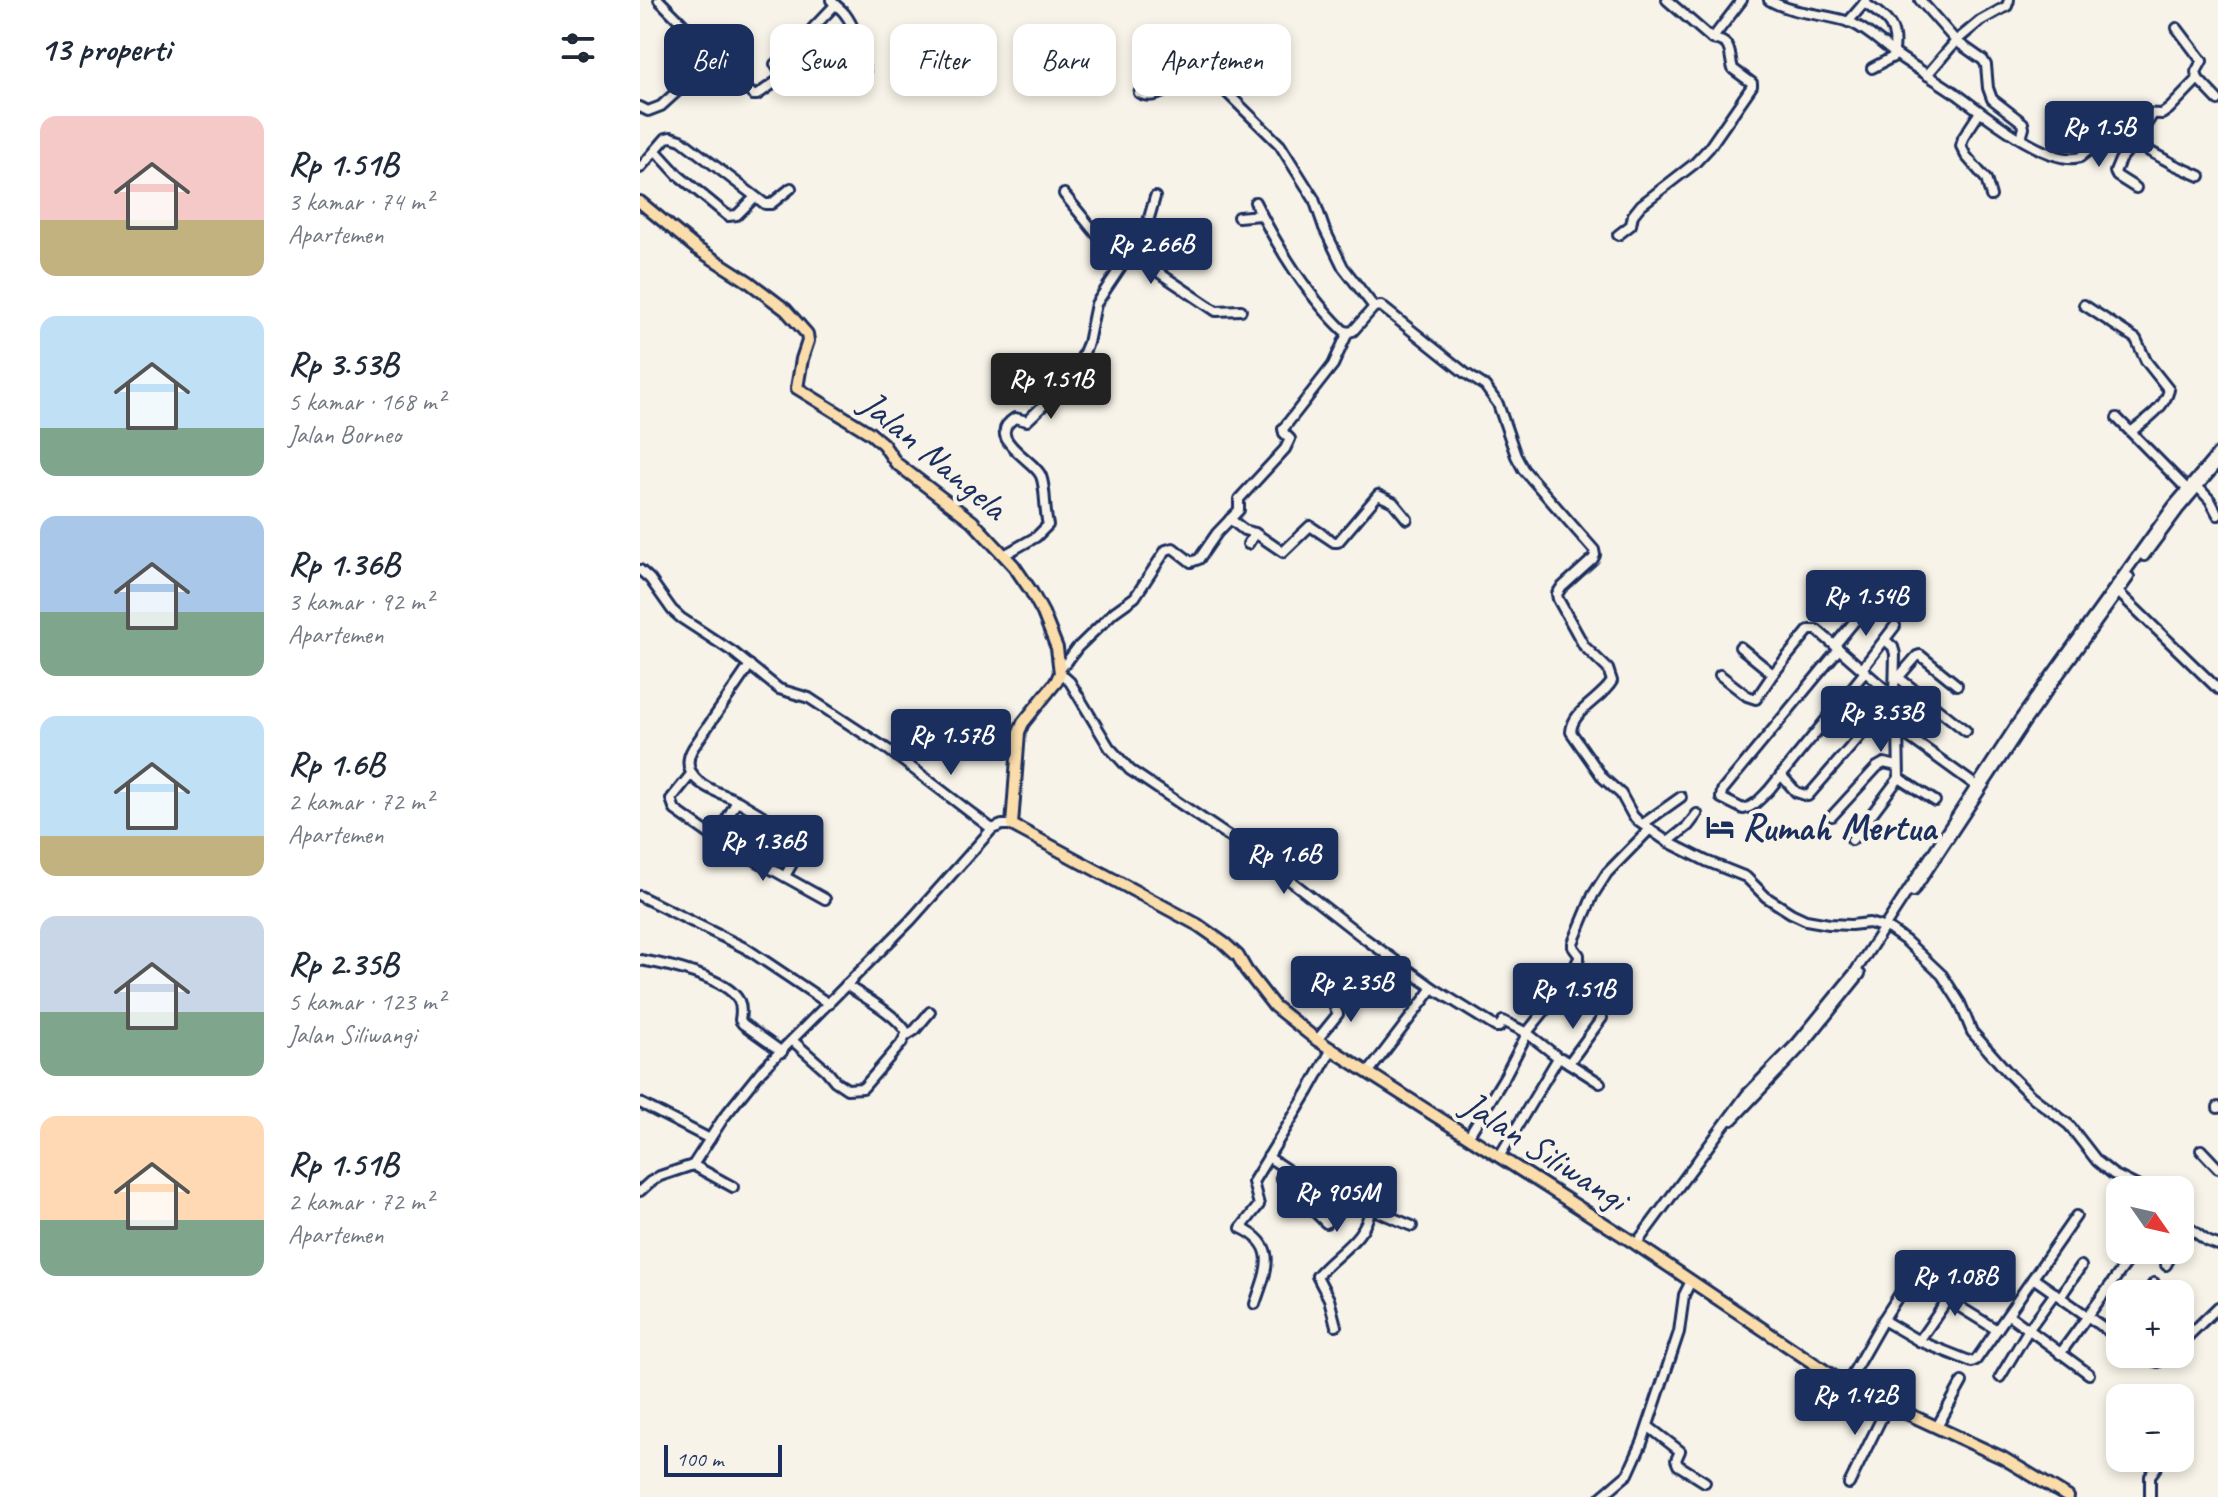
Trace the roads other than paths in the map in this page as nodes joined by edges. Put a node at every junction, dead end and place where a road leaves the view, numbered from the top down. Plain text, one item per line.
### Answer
1 (659, 0) edge
2 (1667, 0) edge
3 (1742, 0) edge
4 (1769, 0) edge
5 (1920, 0) edge
6 (2009, 0) edge
7 (1866, 2) edge
8 (833, 3) edge
9 (1848, 22) junction
10 (682, 24) edge
11 (851, 24) edge
12 (2177, 28) dead end
13 (1712, 39) junction
14 (1956, 41) junction
15 (1894, 52) junction
16 (1872, 68) dead end
17 (1927, 75) junction
18 (2198, 79) junction
19 (754, 95) edge
20 (672, 96) edge
21 (1230, 96) edge
22 (2218, 100) edge
23 (640, 107) edge
24 (1980, 112) junction
25 (2153, 114) junction
26 (2021, 138) junction
27 (2134, 143) junction
28 (656, 151) junction
29 (640, 168) edge
30 (2200, 176) dead end
31 (791, 188) dead end
32 (2136, 188) dead end
33 (1064, 194) dead end
34 (1991, 196) dead end
35 (755, 197) junction
36 (1155, 197) dead end
37 (640, 202) edge
38 (1255, 202) dead end
39 (1261, 215) junction
40 (1238, 217) dead end
41 (1618, 235) dead end
42 (1146, 239) junction
43 (1124, 262) junction
44 (2084, 305) dead end
45 (1374, 307) junction
46 (1241, 310) dead end
47 (1348, 332) junction
48 (2117, 418) dead end
49 (2131, 432) junction
50 (2218, 453) edge
51 (2218, 463) edge
52 (2193, 485) junction
53 (2218, 515) edge
54 (1230, 519) junction
55 (1407, 519) dead end
56 (1255, 533) junction
57 (1248, 544) dead end
58 (1004, 555) junction
59 (640, 570) edge
60 (2118, 592) junction
61 (1867, 606) dead end
62 (1895, 626) dead end
63 (2084, 636) junction
64 (1885, 640) junction
65 (1740, 647) dead end
66 (1837, 647) junction
67 (750, 665) junction
68 (1060, 670) junction
69 (1864, 670) junction
70 (1773, 674) junction
71 (1720, 675) dead end
72 (1897, 679) junction
73 (1957, 685) dead end
74 (2218, 689) edge
75 (1894, 697) junction
76 (1898, 729) junction
77 (1966, 731) dead end
78 (1897, 766) junction
79 (692, 773) junction
80 (1781, 775) junction
81 (1899, 778) junction
82 (1978, 787) junction
83 (1681, 797) dead end
84 (737, 801) junction
85 (1935, 801) dead end
86 (1697, 814) dead end
87 (1832, 816) dead end
88 (1012, 825) junction
89 (1646, 826) junction
90 (992, 829) junction
91 (716, 838) junction
92 (1852, 840) dead end
93 (1668, 842) junction
94 (785, 876) junction
95 (640, 896) edge
96 (825, 899) dead end
97 (1887, 928) junction
98 (640, 960) edge
99 (846, 985) junction
100 (1433, 988) junction
101 (829, 1004) junction
102 (1335, 1008) dead end
103 (930, 1012) dead end
104 (1602, 1018) dead end
105 (1527, 1033) junction
106 (907, 1035) junction
107 (1317, 1040) junction
108 (793, 1041) junction
109 (1332, 1049) junction
110 (782, 1052) junction
111 (1559, 1058) junction
112 (1569, 1063) junction
113 (1368, 1073) junction
114 (1600, 1083) dead end
115 (640, 1103) edge
116 (1468, 1137) junction
117 (710, 1139) junction
118 (2201, 1150) dead end
119 (1268, 1157) junction
120 (1499, 1157) junction
121 (693, 1165) junction
122 (2218, 1168) edge
123 (2117, 1176) edge
124 (733, 1187) dead end
125 (640, 1191) edge
126 (1369, 1208) junction
127 (2076, 1216) dead end
128 (1412, 1226) dead end
129 (2194, 1232) edge
130 (2218, 1245) edge
131 (1638, 1246) junction
132 (2125, 1264) edge
133 (2081, 1266) dead end
134 (1964, 1276) dead end
135 (2033, 1278) junction
136 (1691, 1281) junction
137 (2058, 1294) junction
138 (1948, 1299) junction
139 (1255, 1304) dead end
140 (2218, 1307) edge
141 (2009, 1315) junction
142 (2087, 1315) junction
143 (1883, 1320) junction
144 (1336, 1326) dead end
145 (2029, 1329) junction
146 (2106, 1329) edge
147 (1997, 1330) junction
148 (2194, 1330) edge
149 (1919, 1341) junction
150 (2060, 1354) junction
151 (2089, 1374) dead end
152 (2000, 1377) dead end
153 (1962, 1382) dead end
154 (1846, 1385) junction
155 (1888, 1405) junction
156 (1649, 1427) junction
157 (1937, 1427) junction
158 (2153, 1472) edge
159 (1705, 1482) dead end
160 (1849, 1484) dead end
161 (1601, 1497) edge
162 (2068, 1497) edge
163 (2150, 1497) edge

1 - 10 street
2 - 13 street
3 - 13 street
4 - 9 street
5 - 14 street
6 - 14 street
7 - 9 street
7 - 15 street
8 - 11 street
8 - 19 street
9 - 15 street
12 - 18 street
13 - 41 street
14 - 17 street
14 - 26 street
15 - 16 street
15 - 17 street
17 - 24 street
18 - 22 street
18 - 25 street
20 - 23 street
21 - 45 street
24 - 26 street
24 - 34 street
25 - 26 street
25 - 27 street
27 - 30 street
27 - 32 street
28 - 29 street
28 - 35 street
28 - 35 street
31 - 35 street
33 - 43 street
36 - 42 street
37 - 58 main road, Jalan Nangela
38 - 39 street
39 - 40 street
39 - 47 street
42 - 43 street
42 - 46 street
43 - 58 street
44 - 49 street
45 - 47 street
45 - 89 street
47 - 54 street
48 - 49 street
49 - 52 street
50 - 52 street
51 - 52 street
52 - 53 street
52 - 60 street
52 - 63 street
54 - 56 street
54 - 68 street
55 - 56 street
56 - 57 street
58 - 68 main road, Jalan Nangela
59 - 67 street
60 - 63 street
60 - 74 street
61 - 66 street
62 - 64 street
63 - 82 street
64 - 69 street
64 - 72 street
65 - 70 street
66 - 69 street
66 - 70 street
66 - 80 street
67 - 79 street
67 - 90 street
68 - 88 main road
68 - 100 street
69 - 75 street
69 - 80 street
70 - 71 street
72 - 73 street
72 - 75 street
72 - 77 street
75 - 76 street
75 - 80 street
76 - 78 street
76 - 82 street
78 - 81 street
78 - 87 street
79 - 84 street
79 - 91 street
81 - 85 street
81 - 92 street
82 - 97 street
83 - 89 street
84 - 91 street
84 - 94 street
86 - 93 street
88 - 90 street
88 - 107 main road, Jalan Siliwangi
89 - 93 street
89 - 105 street
90 - 99 street
91 - 94 street
93 - 97 street
94 - 96 street
95 - 101 street
97 - 123 street
97 - 131 street
98 - 110 street
99 - 101 street
99 - 106 street
100 - 105 street
100 - 113 street
101 - 108 street
102 - 107 street
103 - 106 street
104 - 112 street
105 - 111 street
105 - 116 street
106 - 108 street
107 - 109 main road, Jalan Siliwangi
108 - 110 street
109 - 113 main road, Jalan Siliwangi
109 - 119 street
110 - 117 street
111 - 112 street
111 - 120 street
112 - 114 street
113 - 116 main road, Jalan Siliwangi
115 - 117 street
116 - 120 main road, Jalan Siliwangi
117 - 121 street
118 - 122 street
119 - 126 street
119 - 139 street
120 - 131 main road, Jalan Siliwangi
121 - 124 street
121 - 125 street
126 - 128 street
126 - 144 street
127 - 135 street
129 - 130 street
131 - 136 main road, Jalan Siliwangi
132 - 142 street
133 - 137 street
134 - 138 street
135 - 137 street
135 - 141 street
136 - 154 main road, Jalan Siliwangi
136 - 156 street
137 - 142 street
137 - 145 street
138 - 143 street
138 - 147 street
138 - 149 street
140 - 148 street
141 - 145 street
141 - 147 street
142 - 146 street
142 - 150 street
143 - 149 street
143 - 154 street
145 - 150 street
145 - 152 street
147 - 149 street
150 - 151 street
153 - 157 street
154 - 155 main road, Jalan Siliwangi
155 - 157 main road, Jalan Siliwangi
155 - 160 street
156 - 159 street
156 - 161 street
157 - 162 main road, Jalan Siliwangi
158 - 163 street

